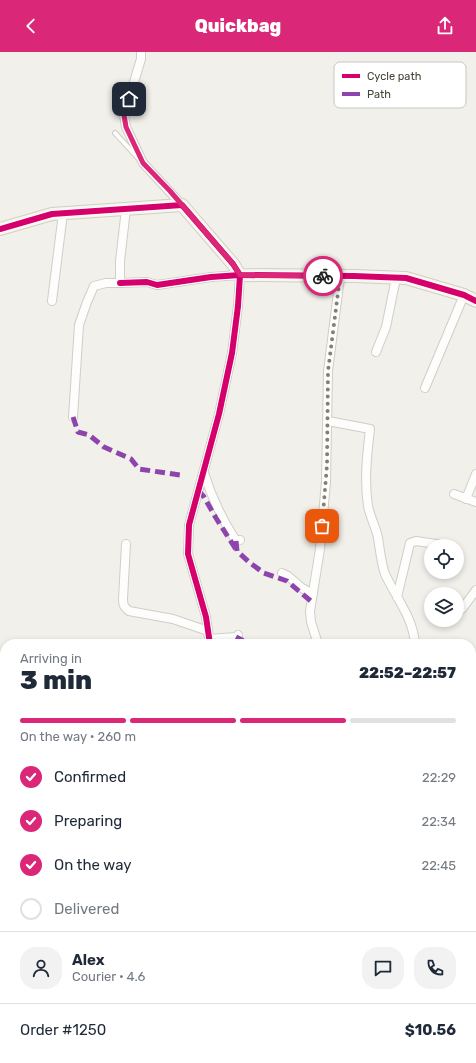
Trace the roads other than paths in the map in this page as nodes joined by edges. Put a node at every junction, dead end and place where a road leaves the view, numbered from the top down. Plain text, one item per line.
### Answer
1 (141, 52) edge
2 (115, 133) dead end
3 (143, 163) junction
4 (182, 206) junction
5 (126, 209) junction
6 (63, 213) junction
7 (0, 229) edge
8 (240, 275) junction
9 (341, 276) junction
10 (396, 278) junction
11 (120, 282) junction
12 (464, 295) junction
13 (52, 300) dead end
14 (476, 301) edge
15 (376, 352) dead end
16 (425, 388) dead end
17 (73, 417) dead end
18 (328, 421) junction
19 (204, 473) junction
20 (476, 474) edge
21 (454, 494) dead end
22 (466, 499) junction
23 (476, 502) edge
24 (240, 540) dead end
25 (424, 542) edge
26 (126, 544) dead end
27 (282, 573) dead end
28 (476, 590) edge
29 (313, 594) junction
30 (396, 597) junction
31 (464, 606) edge
32 (238, 635) dead end
33 (209, 638) edge
34 (317, 639) edge
35 (414, 639) edge

1 - 3 street
2 - 3 lane
3 - 4 street
4 - 5 street
4 - 8 street
5 - 6 street
5 - 11 street
6 - 7 street
6 - 13 street
8 - 9 street
8 - 11 street
8 - 19 street
9 - 10 street
9 - 18 street
10 - 12 street
10 - 15 street
11 - 17 street
12 - 14 street
12 - 16 street
18 - 29 street
18 - 30 street
19 - 24 street
19 - 33 street
20 - 22 street
21 - 22 street
22 - 23 street
25 - 30 street
26 - 33 street
27 - 29 street
28 - 31 street
29 - 34 street
30 - 35 street
32 - 33 street

